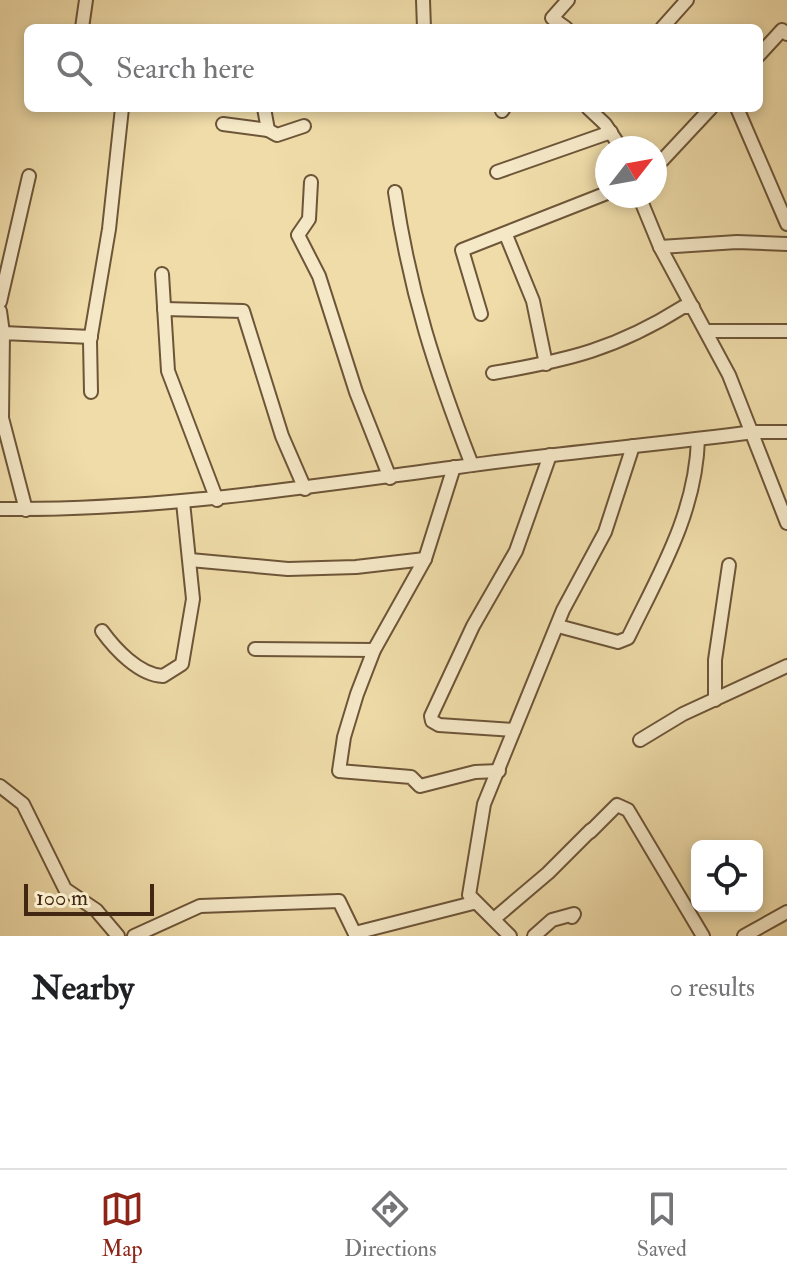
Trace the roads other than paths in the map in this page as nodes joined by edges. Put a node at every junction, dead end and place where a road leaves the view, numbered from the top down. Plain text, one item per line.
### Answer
1 (86, 0) edge
2 (423, 0) edge
3 (568, 0) edge
4 (687, 0) edge
5 (83, 24) edge
6 (424, 24) edge
7 (560, 24) edge
8 (666, 24) edge
9 (787, 34) edge
10 (763, 51) edge
11 (122, 112) edge
12 (265, 112) edge
13 (596, 112) edge
14 (707, 112) edge
15 (739, 112) edge
16 (223, 124) dead end
17 (304, 126) dead end
18 (268, 130) junction
19 (611, 132) junction
20 (614, 136) edge
21 (667, 155) edge
22 (497, 172) dead end
23 (29, 176) dead end
24 (311, 182) dead end
25 (395, 192) dead end
26 (595, 198) edge
27 (644, 208) edge
28 (787, 224) edge
29 (506, 235) junction
30 (787, 244) edge
31 (660, 247) junction
32 (4, 263) edge
33 (162, 274) dead end
34 (0, 302) edge
35 (688, 304) junction
36 (164, 309) junction
37 (0, 311) edge
38 (481, 314) dead end
39 (707, 331) junction
40 (787, 331) edge
41 (3, 333) junction
42 (91, 337) junction
43 (546, 364) junction
44 (493, 373) dead end
45 (91, 392) dead end
46 (754, 432) junction
47 (787, 432) edge
48 (698, 439) junction
49 (633, 446) junction
50 (550, 455) junction
51 (472, 465) junction
52 (454, 467) junction
53 (390, 478) junction
54 (305, 489) junction
55 (217, 500) junction
56 (183, 502) junction
57 (0, 509) edge
58 (26, 510) junction
59 (787, 523) edge
60 (425, 559) junction
61 (190, 560) junction
62 (729, 565) dead end
63 (558, 626) junction
64 (102, 631) dead end
65 (255, 649) dead end
66 (374, 650) junction
67 (787, 666) edge
68 (719, 696) junction
69 (514, 730) junction
70 (640, 740) dead end
71 (499, 771) junction
72 (0, 786) edge
73 (473, 903) junction
74 (787, 912) edge
75 (572, 917) dead end
76 (495, 918) junction
77 (356, 934) edge
78 (118, 936) edge
79 (134, 936) edge
80 (510, 936) edge
81 (534, 936) edge
82 (703, 936) edge
83 (744, 936) edge

1 - 5 street
2 - 6 street
3 - 7 street
4 - 8 street
9 - 10 street
11 - 42 street
12 - 18 street
13 - 19 street
14 - 21 street
15 - 28 street
16 - 18 street
17 - 18 street
19 - 20 street
19 - 22 street
23 - 32 street
24 - 53 street
25 - 51 street
26 - 29 street
27 - 31 street
29 - 38 street
29 - 43 street
30 - 31 street
31 - 35 street
32 - 34 street
33 - 36 street
35 - 39 street
35 - 43 street
36 - 54 street
36 - 55 street
37 - 41 street
39 - 40 street
39 - 46 street
41 - 42 street
41 - 58 street
42 - 45 street
43 - 44 street
46 - 47 street
46 - 48 street
46 - 59 street
48 - 49 street
48 - 63 street
49 - 50 street
49 - 63 street
50 - 51 street
50 - 69 street
51 - 52 street
52 - 53 street
52 - 60 street
53 - 54 street
54 - 55 street
55 - 56 street
56 - 58 street
56 - 61 street
57 - 58 street
60 - 61 street
60 - 66 street
61 - 64 street
62 - 68 street
63 - 69 street
65 - 66 street
66 - 71 street
67 - 68 street
68 - 70 street
69 - 71 street
71 - 73 street
72 - 78 street
73 - 76 street
73 - 77 street
74 - 83 street
75 - 81 street
76 - 80 street
76 - 82 street
77 - 79 street

